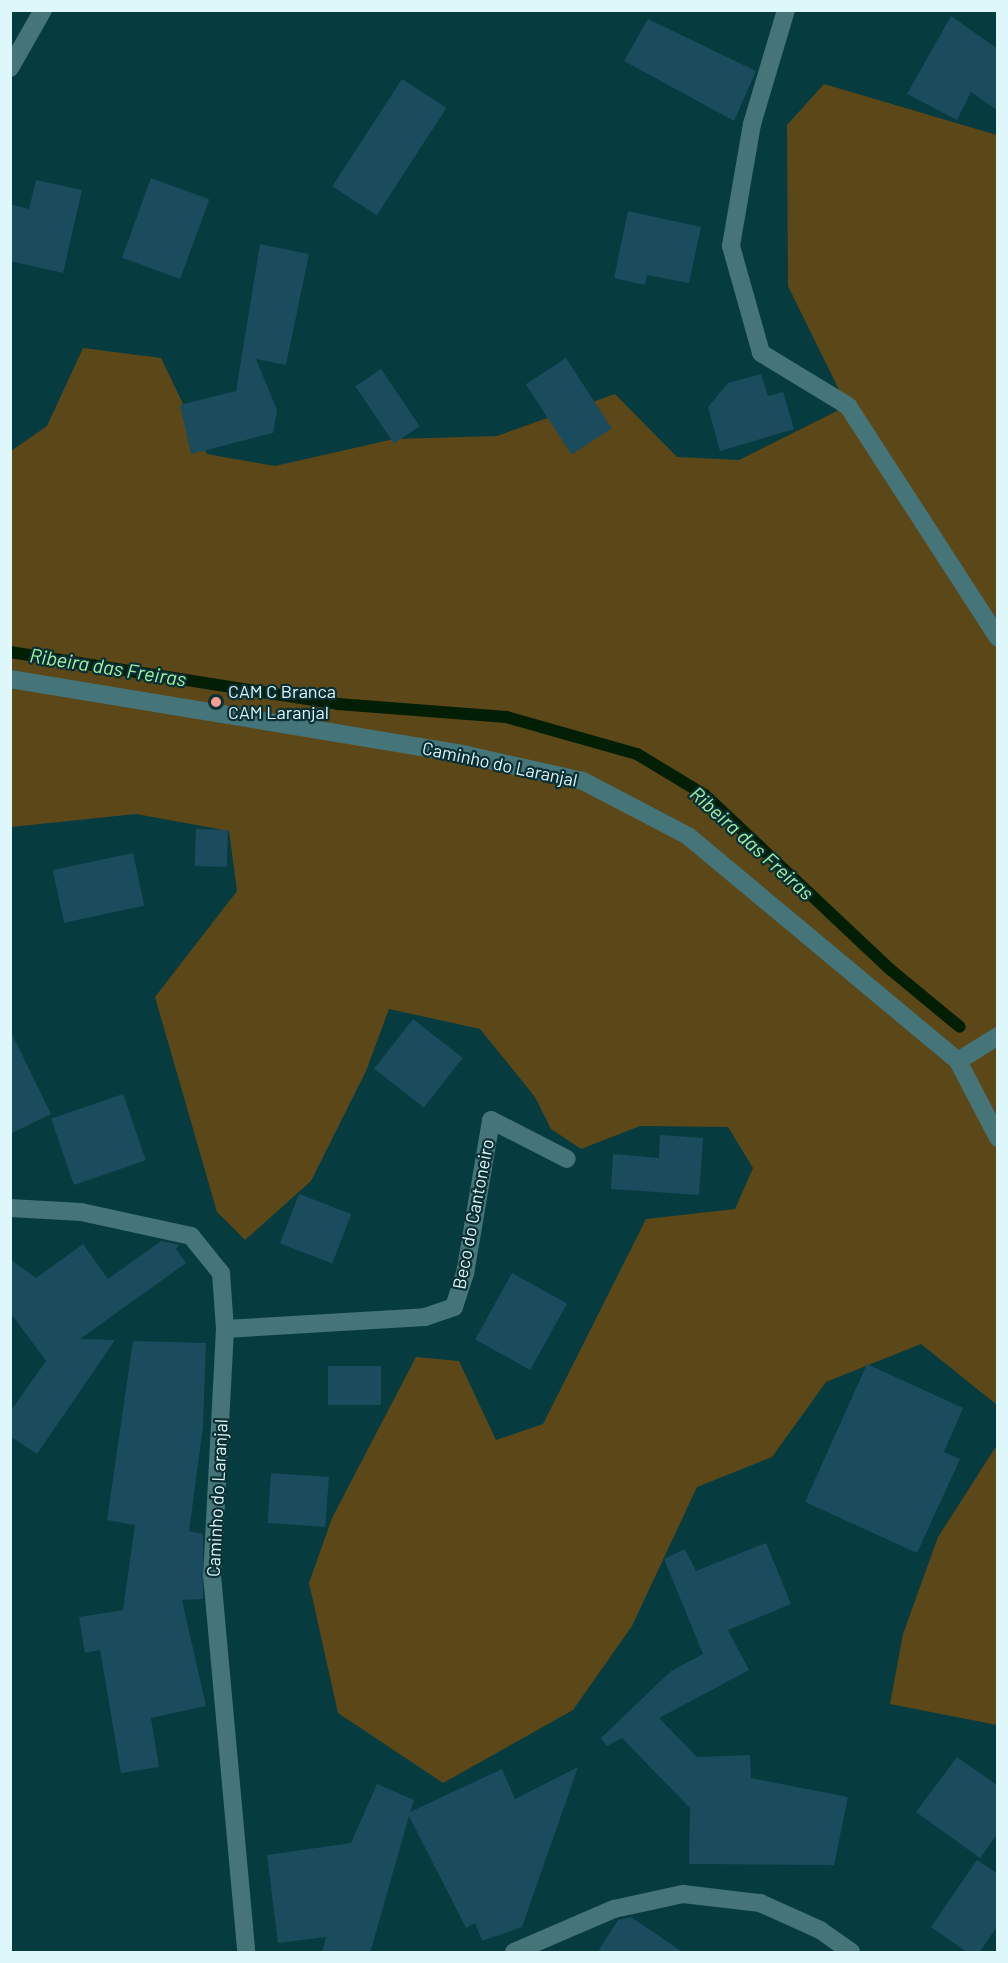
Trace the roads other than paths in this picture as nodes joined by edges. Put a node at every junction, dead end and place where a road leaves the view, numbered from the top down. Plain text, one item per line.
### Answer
1 (43, 10) edge
2 (786, 10) edge
3 (10, 68) edge
4 (998, 638) edge
5 (10, 679) edge
6 (995, 1037) edge
7 (958, 1061) junction
8 (998, 1138) edge
9 (567, 1159) dead end
10 (10, 1208) edge
11 (225, 1329) junction
12 (246, 1953) edge
13 (514, 1953) edge
14 (851, 1953) edge

1 - 3 street
2 - 4 street
5 - 7 street, Caminho do Laranjal
6 - 7 street
7 - 8 street, Caminho do Laranjal
9 - 11 street, Beco do Cantoneiro
10 - 11 street, Caminho do Laranjal
11 - 12 street, Caminho do Laranjal
13 - 14 street

